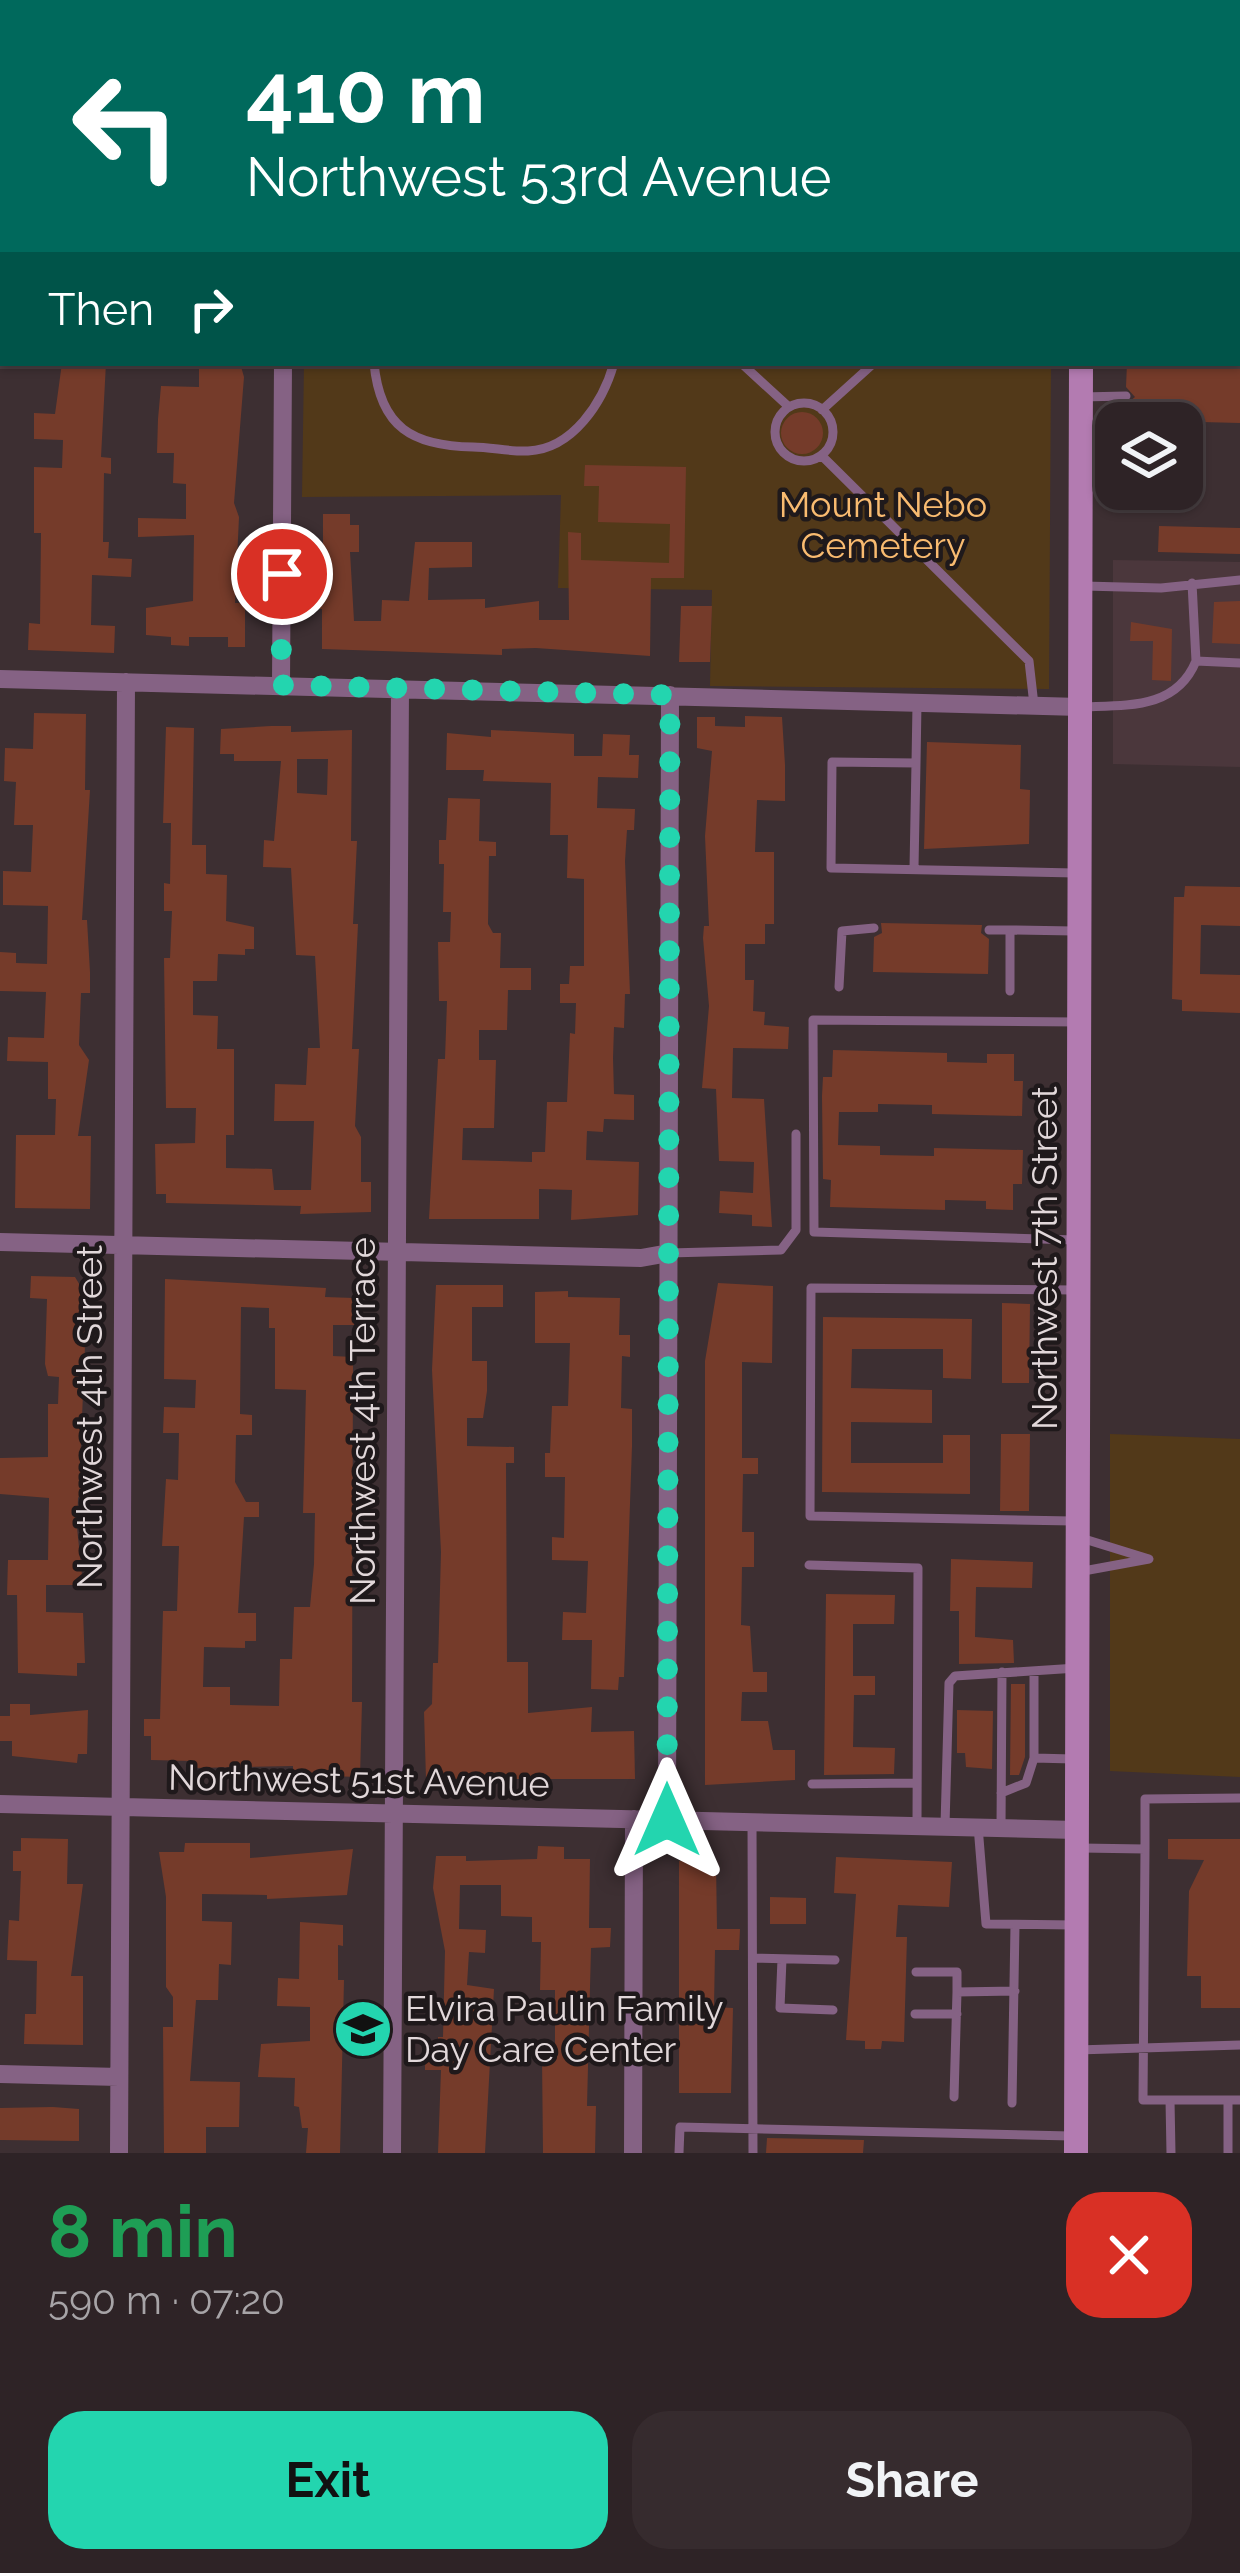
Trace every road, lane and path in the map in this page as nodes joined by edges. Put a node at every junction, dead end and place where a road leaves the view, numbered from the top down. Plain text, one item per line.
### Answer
1 (283, 366) edge
2 (375, 366) edge
3 (613, 366) edge
4 (744, 366) edge
5 (871, 366) edge
6 (1081, 366) edge
7 (1126, 396) dead end
8 (1081, 397) junction
9 (789, 407) junction
10 (822, 410) junction
11 (822, 456) junction
12 (1240, 580) edge
13 (1192, 583) junction
14 (1081, 586) junction
15 (1196, 662) junction
16 (1240, 663) edge
17 (0, 679) edge
18 (126, 682) junction
19 (281, 685) junction
20 (400, 688) junction
21 (670, 695) junction
22 (917, 704) junction
23 (1080, 706) junction
24 (1034, 708) junction
25 (916, 764) junction
26 (914, 868) junction
27 (1080, 873) junction
28 (874, 928) dead end
29 (989, 930) dead end
30 (1010, 930) junction
31 (1080, 931) junction
32 (839, 987) dead end
33 (1010, 991) dead end
34 (1082, 1022) junction
35 (796, 1134) dead end
36 (1080, 1240) junction
37 (0, 1242) edge
38 (123, 1245) junction
39 (395, 1252) junction
40 (669, 1253) junction
41 (1080, 1290) junction
42 (1078, 1529) junction
43 (809, 1565) dead end
44 (1078, 1572) junction
45 (1077, 1668) junction
46 (1034, 1671) junction
47 (1002, 1672) junction
48 (1034, 1759) junction
49 (1077, 1759) junction
50 (917, 1783) junction
51 (812, 1784) dead end
52 (1001, 1792) junction
53 (1240, 1798) edge
54 (0, 1804) edge
55 (121, 1807) junction
56 (393, 1814) junction
57 (634, 1820) junction
58 (667, 1820) junction
59 (752, 1821) junction
60 (916, 1823) junction
61 (945, 1825) junction
62 (978, 1826) junction
63 (1000, 1828) junction
64 (1076, 1839) junction
65 (1145, 1850) junction
66 (1016, 1924) junction
67 (1076, 1925) junction
68 (753, 1958) junction
69 (782, 1959) junction
70 (836, 1960) dead end
71 (916, 1972) dead end
72 (1015, 1991) junction
73 (957, 1992) junction
74 (833, 2010) dead end
75 (914, 2014) dead end
76 (957, 2014) junction
77 (1240, 2045) edge
78 (1143, 2048) junction
79 (1077, 2050) junction
80 (0, 2074) edge
81 (119, 2078) junction
82 (954, 2097) dead end
83 (1170, 2100) junction
84 (1234, 2100) edge
85 (1012, 2103) dead end
86 (753, 2128) junction
87 (1076, 2145) edge
88 (119, 2153) edge
89 (392, 2153) edge
90 (633, 2153) edge
91 (680, 2153) edge
92 (753, 2153) edge
93 (1171, 2153) edge
94 (1228, 2153) edge

1 - 19 street
2 - 3 lane
4 - 9 lane
5 - 10 lane
6 - 8 main road, Northwest 7th Street
7 - 8 lane
8 - 14 main road, Northwest 7th Street
9 - 10 lane
9 - 11 lane
10 - 11 lane
11 - 24 lane
12 - 13 lane
13 - 14 lane
13 - 15 lane
14 - 23 main road, Northwest 7th Street
15 - 16 lane
15 - 23 lane
17 - 18 street
18 - 19 street
18 - 38 street, Northwest 4th Street
19 - 20 street
20 - 21 street
20 - 39 street, Northwest 4th Terrace
21 - 22 street
21 - 40 street
22 - 24 street
22 - 25 lane
23 - 24 street
23 - 27 main road, Northwest 7th Street
25 - 26 lane
25 - 26 lane
26 - 27 lane
27 - 31 main road, Northwest 7th Street
28 - 32 lane
29 - 30 lane
30 - 31 lane
30 - 33 lane
31 - 34 main road, Northwest 7th Street
34 - 36 main road, Northwest 7th Street
34 - 36 lane
35 - 40 lane
36 - 41 main road, Northwest 7th Street
37 - 38 street
38 - 39 street
38 - 55 street, Northwest 4th Street
39 - 40 street
39 - 56 street, Northwest 4th Terrace
40 - 58 street
41 - 42 main road, Northwest 7th Street
41 - 42 lane
42 - 44 main road, Northwest 7th Street
42 - 44 lane
43 - 50 lane
44 - 45 main road, Northwest 7th Street
45 - 46 lane
45 - 49 main road, Northwest 7th Street
46 - 47 lane
46 - 48 lane
47 - 52 lane
47 - 61 lane
48 - 49 lane
48 - 52 lane
49 - 64 main road, Northwest 7th Street
50 - 51 lane
50 - 60 lane
52 - 63 lane
53 - 65 lane
54 - 55 street, Northwest 51st Avenue
55 - 56 street, Northwest 51st Avenue
55 - 81 street, Northwest 4th Street
56 - 57 street, Northwest 51st Avenue
56 - 89 street, Northwest 4th Terrace
57 - 58 street, Northwest 51st Avenue
57 - 90 street
58 - 59 street, Northwest 51st Avenue
59 - 60 street, Northwest 51st Avenue
59 - 68 lane
60 - 61 street, Northwest 51st Avenue
61 - 62 street, Northwest 51st Avenue
62 - 63 street, Northwest 51st Avenue
62 - 66 lane
63 - 64 street, Northwest 51st Avenue
64 - 65 lane
64 - 67 main road, Northwest 7th Street
65 - 78 lane
66 - 67 lane
66 - 72 lane
67 - 79 main road, Northwest 7th Street
68 - 69 lane
68 - 86 lane
69 - 70 lane
69 - 74 lane
71 - 73 lane
72 - 73 lane
72 - 85 lane
73 - 76 lane
75 - 76 lane
76 - 82 lane
77 - 78 lane
78 - 79 lane
78 - 83 lane
79 - 87 main road, Northwest 7th Street
80 - 81 street
81 - 88 street, Northwest 4th Street
83 - 84 lane
83 - 93 lane
84 - 94 lane
86 - 87 lane
86 - 91 lane
86 - 92 lane

